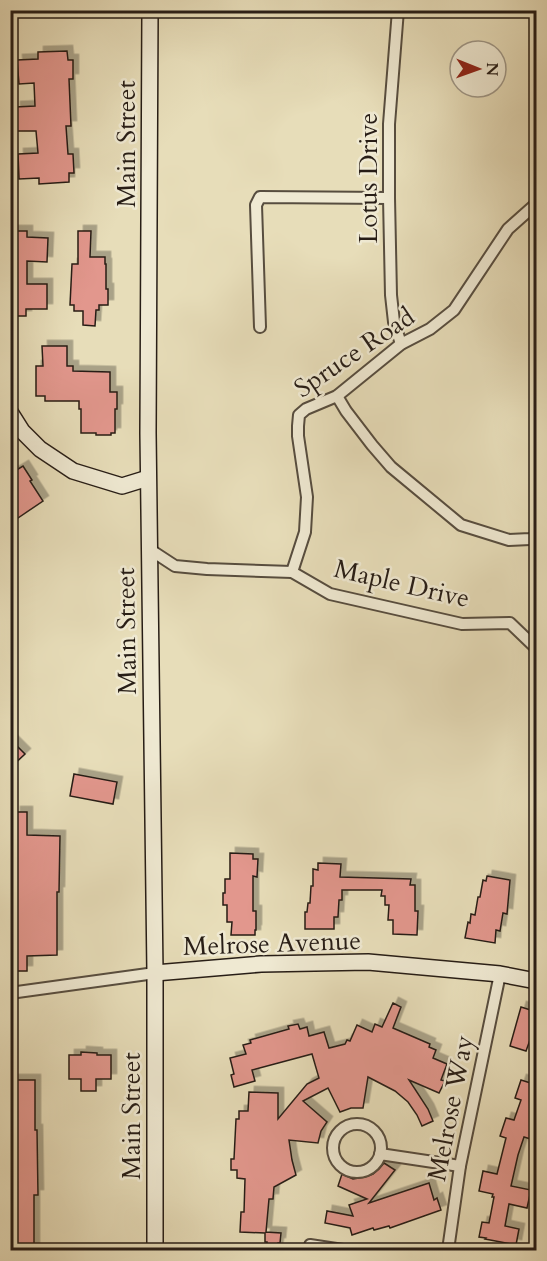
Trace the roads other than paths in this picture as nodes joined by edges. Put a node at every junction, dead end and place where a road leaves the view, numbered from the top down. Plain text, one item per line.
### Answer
1 (150, 10) edge
2 (398, 10) edge
3 (389, 198) junction
4 (537, 204) edge
5 (260, 327) dead end
6 (401, 344) junction
7 (337, 396) junction
8 (10, 412) edge
9 (148, 478) junction
10 (537, 537) edge
11 (149, 549) junction
12 (292, 572) junction
13 (537, 648) edge
14 (155, 973) junction
15 (500, 974) junction
16 (537, 981) edge
17 (10, 993) edge
18 (380, 1154) junction
19 (460, 1166) junction
20 (310, 1245) dead end
21 (155, 1251) edge
22 (343, 1251) edge
23 (448, 1251) edge

1 - 9 main road, Main Street
2 - 3 street, Lotus Drive
3 - 5 street
3 - 6 street, Lotus Drive
4 - 6 street, Spruce Road
6 - 7 street, Spruce Road
7 - 10 street
7 - 12 street, Spruce Road
8 - 9 main road
9 - 11 main road, Main Street
11 - 12 street, Maple Drive
11 - 14 main road, Main Street
12 - 13 street, Maple Drive
14 - 15 main road, Melrose Avenue
14 - 17 street, Melrose Avenue
14 - 21 main road, Main Street
15 - 16 main road, Melrose Avenue
15 - 19 street, Melrose Way
18 - 18 street
18 - 19 street
19 - 23 street, Melrose Way
20 - 22 street

